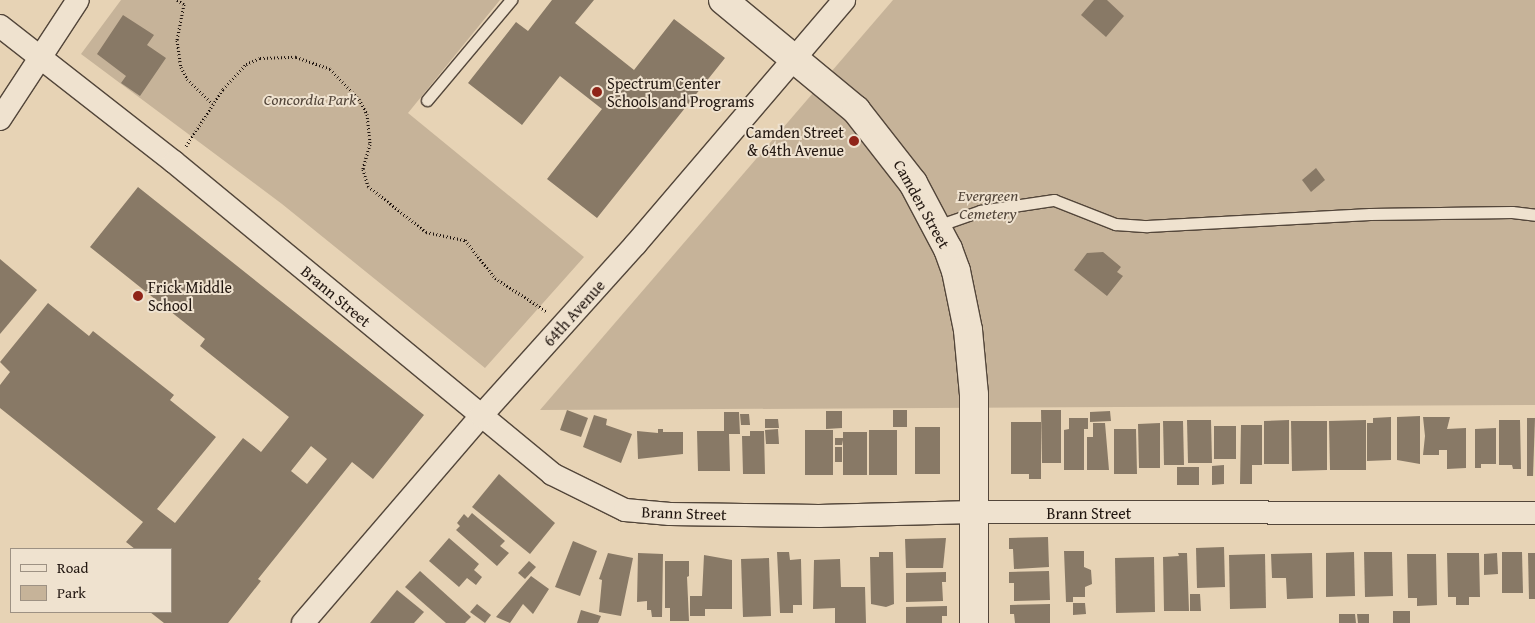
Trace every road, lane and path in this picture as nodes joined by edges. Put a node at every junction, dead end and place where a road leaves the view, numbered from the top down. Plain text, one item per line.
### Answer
1 (78, 0) edge
2 (178, 0) edge
3 (511, 0) edge
4 (723, 0) edge
5 (844, 0) edge
6 (0, 26) edge
7 (794, 57) junction
8 (40, 58) junction
9 (427, 100) dead end
10 (212, 103) junction
11 (0, 119) edge
12 (174, 162) junction
13 (1535, 215) edge
14 (937, 226) junction
15 (566, 322) junction
16 (481, 416) junction
17 (974, 512) junction
18 (1535, 513) edge
19 (302, 623) edge
20 (974, 623) edge

1 - 8 street
2 - 10 path
3 - 9 lane
4 - 7 street, Camden Street
5 - 7 street, 64th Avenue
6 - 8 street, Brann Street
7 - 14 street, Camden Street
7 - 15 street, 64th Avenue
8 - 11 street
8 - 12 street, Brann Street
10 - 12 path
10 - 15 path
12 - 16 street, Brann Street
13 - 14 lane
14 - 17 street, Camden Street
15 - 16 street, 64th Avenue
16 - 17 street, Brann Street
16 - 19 street, 64th Avenue
17 - 18 street, Brann Street
17 - 20 street, Camden Street

